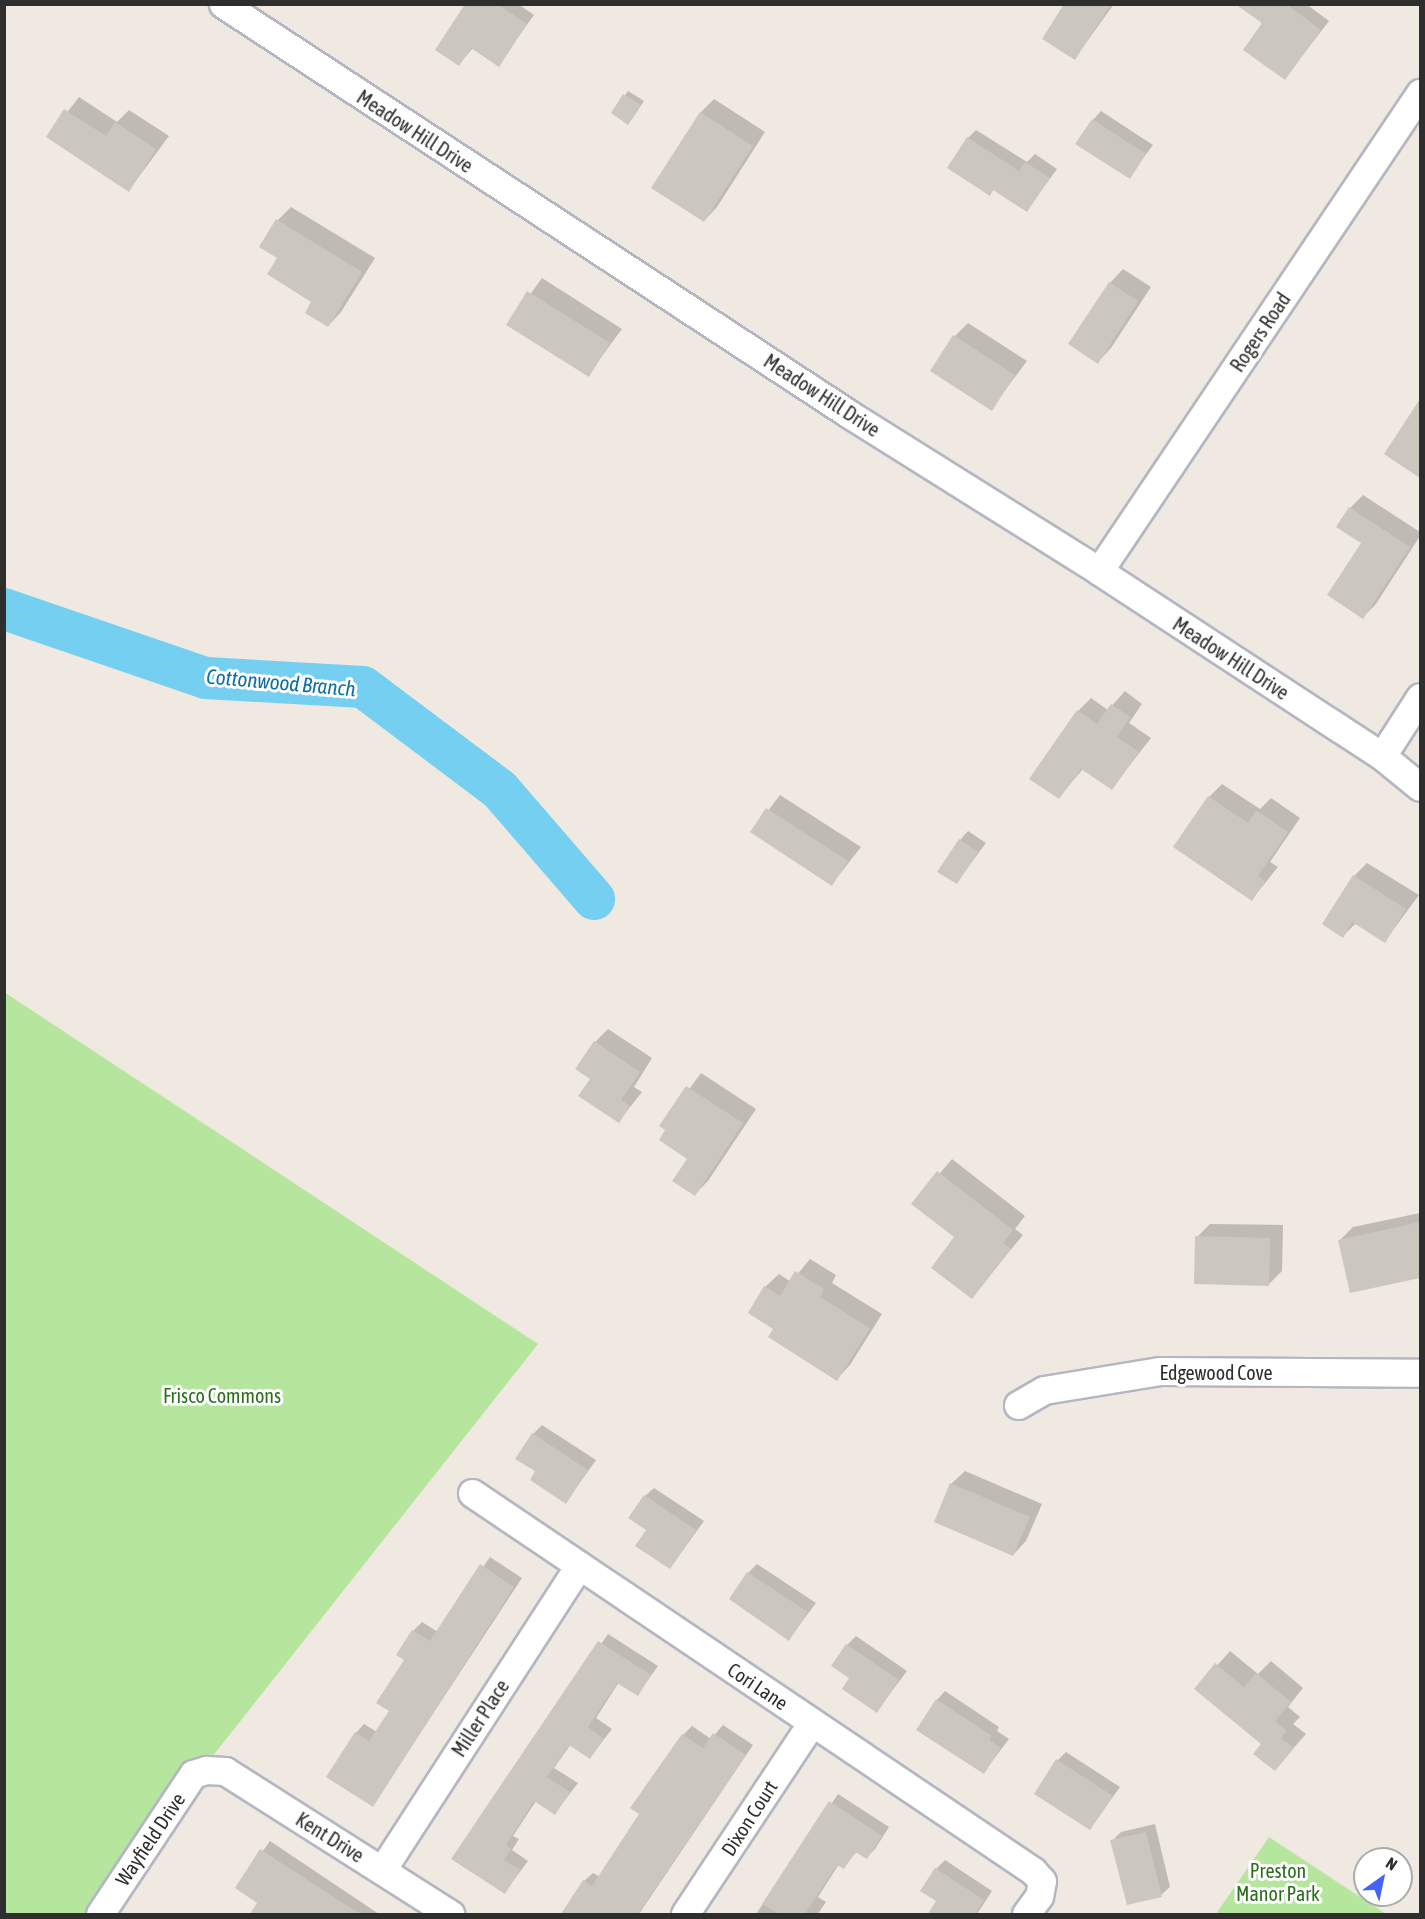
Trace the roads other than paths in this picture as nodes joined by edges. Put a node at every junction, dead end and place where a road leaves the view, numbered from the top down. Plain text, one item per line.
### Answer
1 (223, 4) edge
2 (1420, 93) edge
3 (1099, 571) junction
4 (1420, 697) edge
5 (1382, 756) junction
6 (1420, 787) edge
7 (1420, 1373) edge
8 (1017, 1406) dead end
9 (472, 1492) dead end
10 (579, 1565) junction
11 (812, 1722) junction
12 (206, 1770) joint
13 (382, 1870) junction
14 (100, 1914) edge
15 (450, 1914) edge
16 (685, 1914) edge
17 (1026, 1914) edge

1 - 3 street, Meadow Hill Drive
2 - 3 street, Rogers Road
3 - 5 street, Meadow Hill Drive
4 - 5 street
5 - 6 street, Meadow Hill Drive
7 - 8 street, Edgewood Cove
9 - 10 street, Cori Lane
10 - 11 street, Cori Lane
10 - 13 street, Miller Place
11 - 16 street, Dixon Court
11 - 17 street, Cori Lane
12 - 13 street, Kent Drive
12 - 14 street, Wayfield Drive
13 - 15 street, Kent Drive

